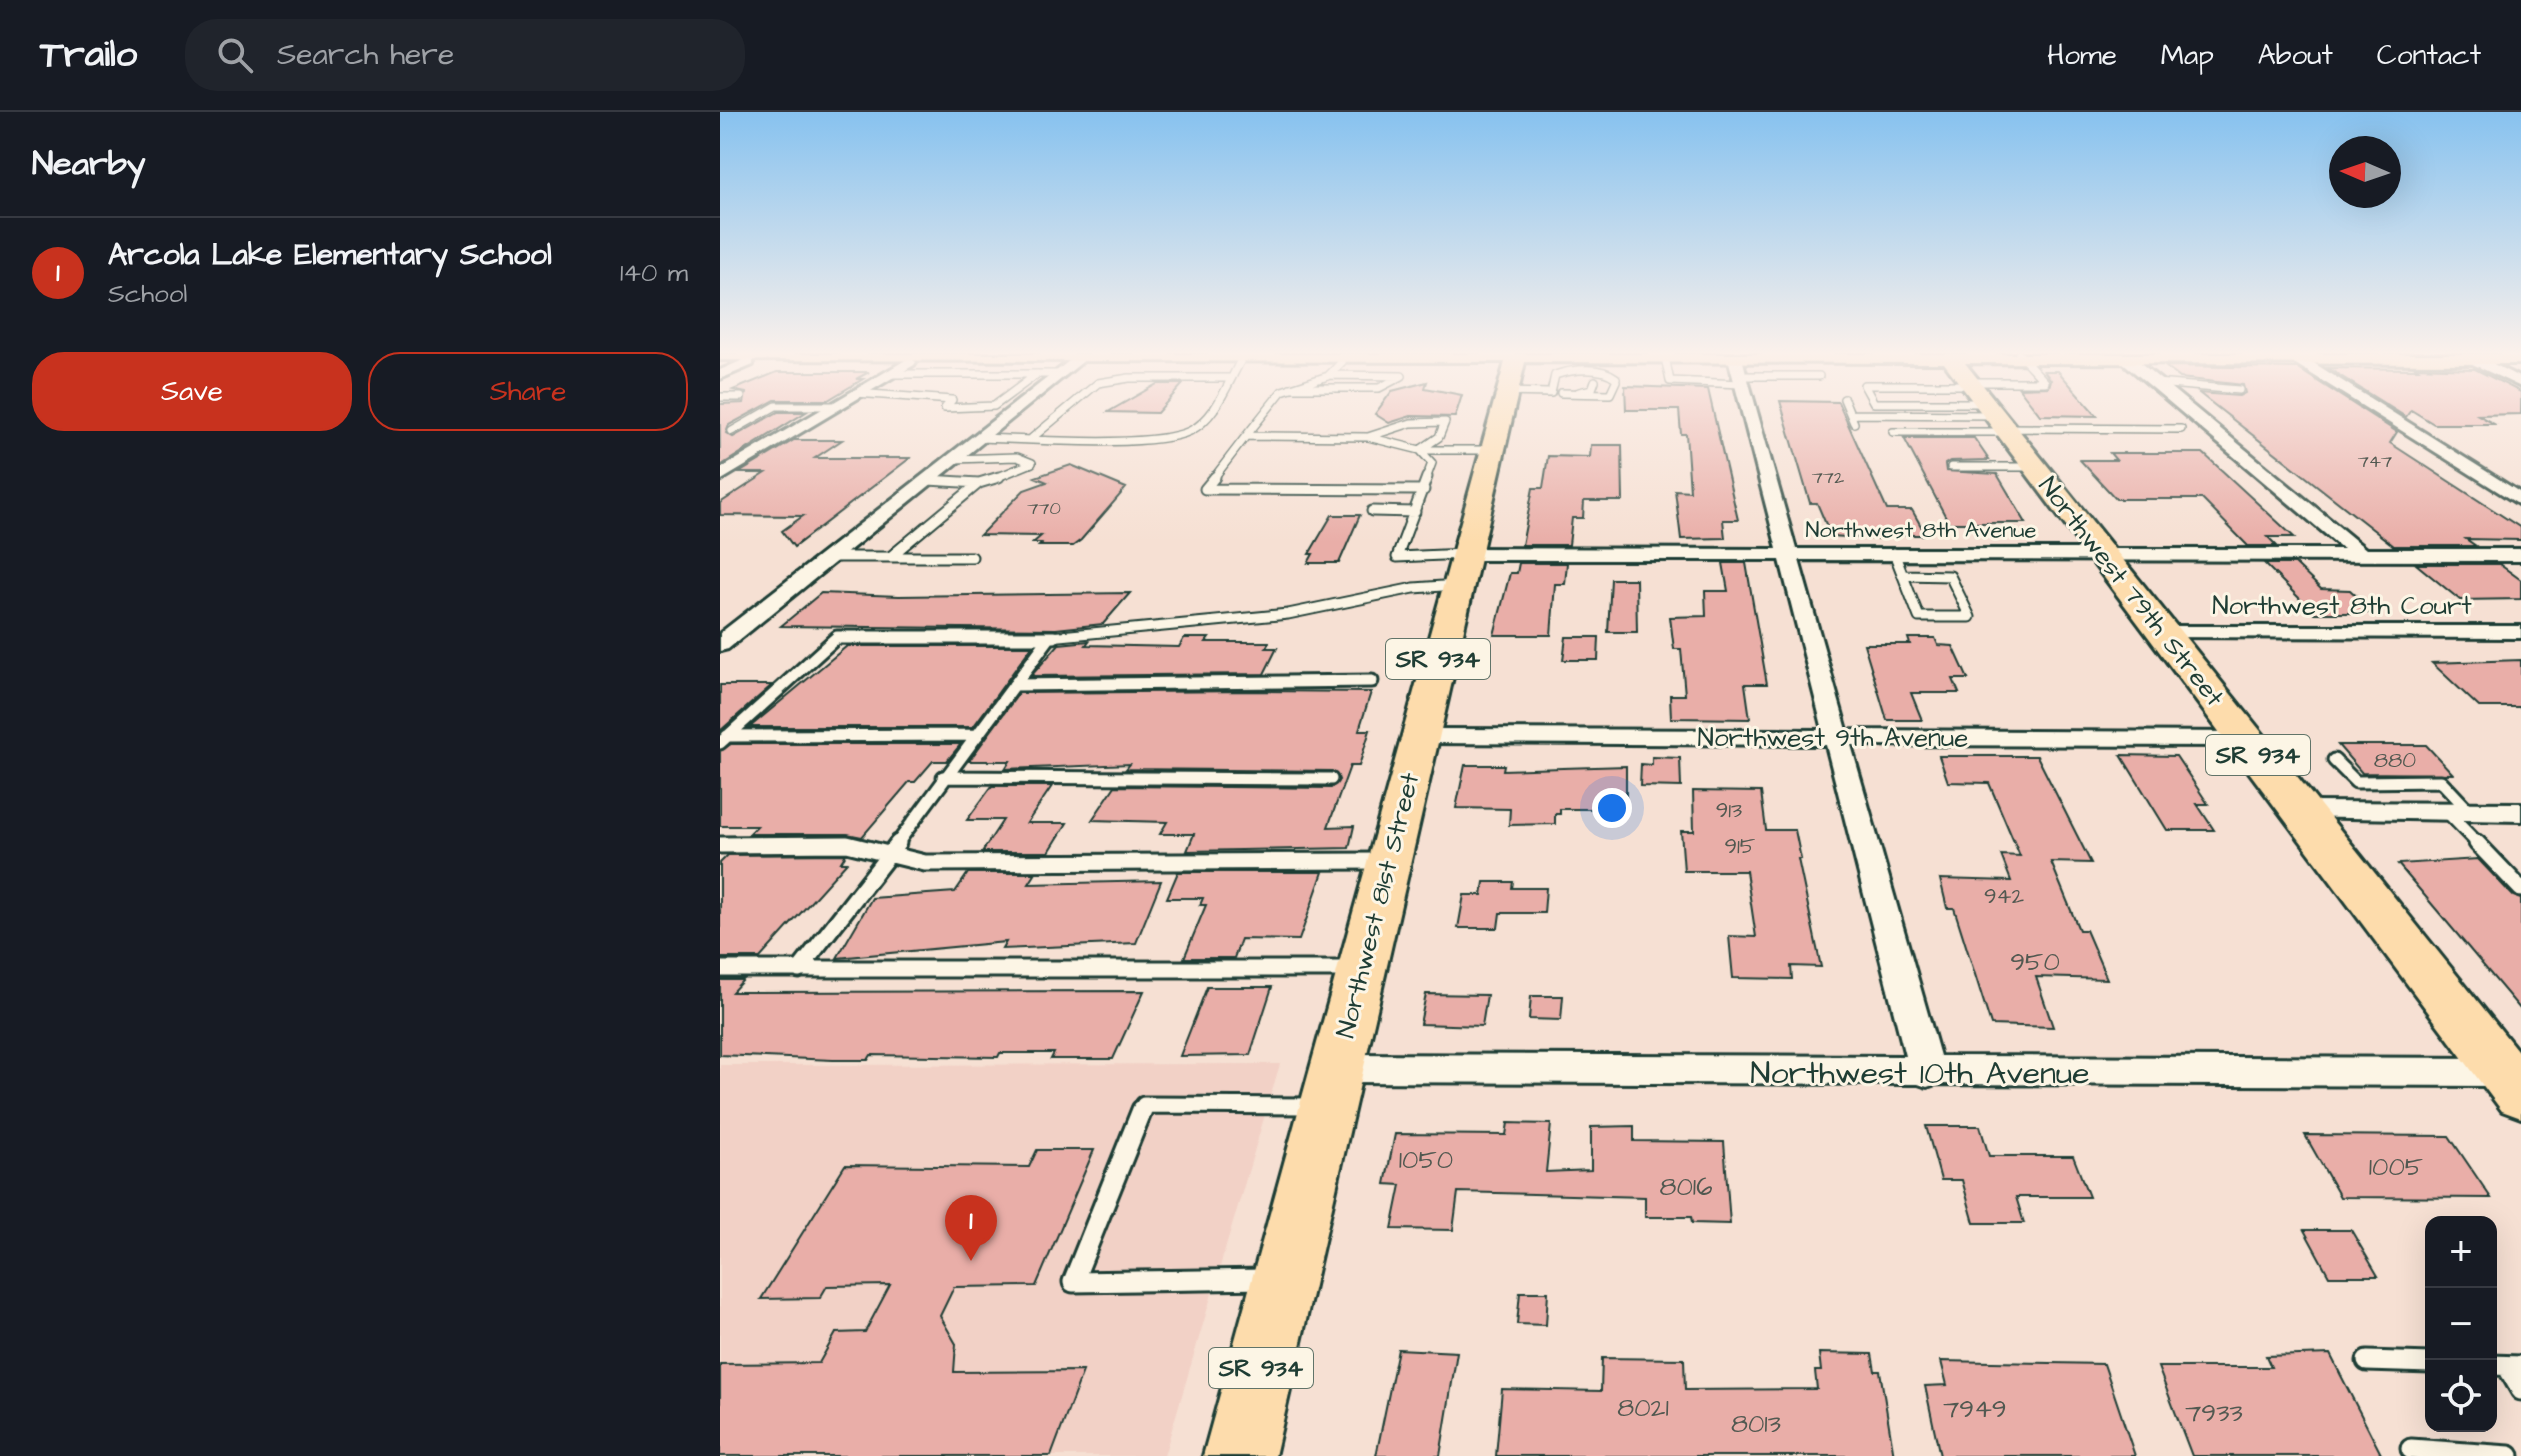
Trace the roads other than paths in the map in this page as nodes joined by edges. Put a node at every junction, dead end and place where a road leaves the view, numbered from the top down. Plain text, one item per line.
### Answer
1 (757, 417) edge
2 (818, 417) edge
3 (1007, 417) edge
4 (1058, 417) edge
5 (1205, 417) edge
6 (1260, 417) edge
7 (1500, 417) edge
8 (1751, 417) edge
9 (1852, 417) edge
10 (1952, 417) edge
11 (1997, 417) edge
12 (2074, 417) edge
13 (2196, 417) edge
14 (2388, 417) edge
15 (1854, 423) dead end
16 (2181, 429) dead end
17 (732, 431) dead end
18 (1893, 432) dead end
19 (1246, 436) junction
20 (1368, 437) junction
21 (980, 438) junction
22 (1032, 438) junction
23 (1420, 450) junction
24 (1490, 450) junction
25 (954, 459) junction
26 (1951, 467) dead end
27 (2036, 467) junction
28 (720, 476) edge
29 (928, 480) junction
30 (979, 483) junction
31 (1424, 490) junction
32 (2521, 501) edge
33 (1372, 511) dead end
34 (1415, 512) junction
35 (1788, 552) junction
36 (1894, 553) junction
37 (2104, 555) junction
38 (2521, 555) edge
39 (2363, 556) junction
40 (830, 557) junction
41 (890, 557) junction
42 (972, 557) dead end
43 (1461, 569) junction
44 (1903, 575) junction
45 (2164, 632) junction
46 (2521, 632) edge
47 (1050, 637) junction
48 (720, 644) edge
49 (1372, 681) dead end
50 (1014, 685) junction
51 (978, 735) junction
52 (1419, 736) junction
53 (1838, 737) junction
54 (723, 738) edge
55 (2247, 739) junction
56 (2334, 760) dead end
57 (943, 777) junction
58 (1331, 779) dead end
59 (2301, 811) junction
60 (2459, 812) junction
61 (2521, 812) edge
62 (720, 845) edge
63 (890, 854) junction
64 (1388, 861) junction
65 (2521, 889) edge
66 (720, 969) edge
67 (1360, 969) junction
68 (799, 970) junction
69 (1927, 1073) junction
70 (2512, 1083) edge
71 (1332, 1087) junction
72 (1283, 1279) junction
73 (2367, 1361) dead end
74 (2425, 1363) edge
75 (2506, 1366) edge
76 (2521, 1390) edge
77 (2411, 1449) dead end
78 (1239, 1456) edge
79 (2509, 1456) edge

1 - 17 lane
2 - 28 street
3 - 21 street
4 - 22 lane
5 - 22 lane
6 - 19 lane
7 - 24 main road, Northwest 81st Street / SR 934
8 - 35 street
9 - 15 lane
10 - 18 lane
11 - 27 main road, Northwest 79th Street / SR 934
12 - 16 lane
13 - 39 street
14 - 32 street
19 - 20 lane
19 - 31 lane
20 - 23 lane
20 - 23 lane
21 - 22 lane
21 - 25 street
23 - 24 lane
23 - 31 lane
24 - 43 main road, Northwest 81st Street / SR 934
25 - 29 street
25 - 30 lane
26 - 27 lane
27 - 37 main road, Northwest 79th Street / SR 934
29 - 30 lane
29 - 40 street
30 - 41 lane
31 - 34 lane
33 - 34 lane
34 - 43 lane
35 - 36 street, Northwest 8th Avenue
35 - 43 street, Northwest 8th Avenue
35 - 53 street
36 - 37 street, Northwest 8th Avenue
36 - 44 lane
37 - 39 street, Northwest 8th Avenue
37 - 45 main road, Northwest 79th Street / SR 934
38 - 39 street, Northwest 8th Avenue
40 - 41 lane
40 - 48 street
41 - 42 lane
43 - 47 lane
43 - 52 main road, Northwest 81st Street / SR 934
44 - 44 lane
45 - 46 street, Northwest 8th Court
45 - 55 main road, Northwest 79th Street / SR 934
47 - 50 lane
47 - 54 lane
49 - 50 lane
50 - 51 lane
51 - 54 lane
51 - 57 lane
52 - 53 street, Northwest 9th Avenue
52 - 64 main road, Northwest 81st Street / SR 934
53 - 55 street, Northwest 9th Avenue
53 - 69 street
55 - 59 main road, Northwest 79th Street / SR 934
56 - 60 lane
57 - 58 lane
57 - 63 lane
59 - 60 street
59 - 70 main road, Northwest 79th Street / SR 934
60 - 61 street
60 - 65 lane
62 - 63 lane
63 - 64 lane
63 - 68 lane
64 - 67 main road, Northwest 81st Street / SR 934
66 - 68 lane
67 - 68 lane
67 - 71 main road, Northwest 81st Street / SR 934
69 - 70 street, Northwest 10th Avenue
69 - 71 street, Northwest 10th Avenue
71 - 72 main road, Northwest 81st Street / SR 934
71 - 72 lane
72 - 78 main road, Northwest 81st Street / SR 934
73 - 74 lane
75 - 76 lane
77 - 79 lane

